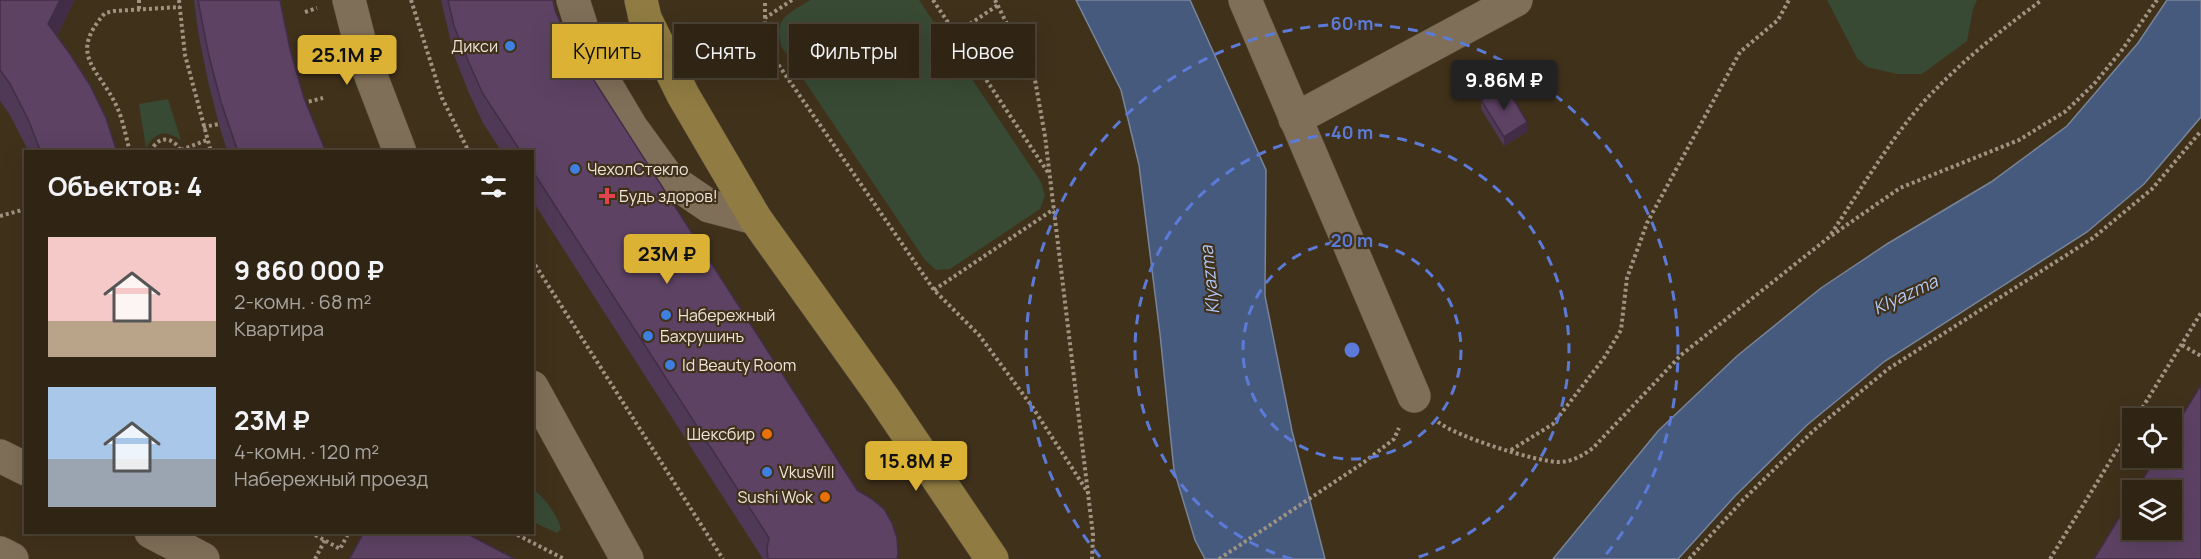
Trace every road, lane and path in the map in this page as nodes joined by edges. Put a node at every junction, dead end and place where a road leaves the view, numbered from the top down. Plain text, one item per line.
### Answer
1 (139, 0) edge
2 (179, 0) edge
3 (349, 0) edge
4 (411, 0) edge
5 (573, 0) edge
6 (640, 0) edge
7 (765, 0) edge
8 (792, 0) edge
9 (933, 0) edge
10 (995, 0) edge
11 (1245, 0) edge
12 (1516, 0) edge
13 (1789, 0) edge
14 (2042, 0) edge
15 (2157, 0) edge
16 (998, 5) junction
17 (180, 7) junction
18 (139, 9) junction
19 (765, 18) junction
20 (949, 24) edge
21 (970, 24) edge
22 (985, 78) edge
23 (323, 98) dead end
24 (297, 104) edge
25 (1295, 119) junction
26 (219, 124) edge
27 (203, 127) junction
28 (2201, 131) edge
29 (207, 140) junction
30 (129, 150) edge
31 (152, 150) edge
32 (180, 150) edge
33 (183, 150) edge
34 (210, 150) edge
35 (398, 150) edge
36 (468, 150) edge
37 (1050, 175) junction
38 (1054, 209) junction
39 (24, 210) edge
40 (0, 216) edge
41 (755, 218) junction
42 (1828, 238) junction
43 (534, 263) edge
44 (934, 290) junction
45 (2201, 314) edge
46 (2182, 345) junction
47 (2201, 356) edge
48 (534, 391) edge
49 (1414, 396) junction
50 (2142, 408) edge
51 (2122, 442) edge
52 (1510, 451) junction
53 (0, 456) edge
54 (24, 468) edge
55 (1089, 494) junction
56 (155, 534) edge
57 (314, 534) edge
58 (348, 534) edge
59 (516, 534) edge
60 (325, 540) junction
61 (0, 553) edge
62 (12, 559) edge
63 (203, 559) edge
64 (315, 559) edge
65 (564, 559) edge
66 (627, 559) edge
67 (723, 559) edge
68 (992, 559) edge
69 (1092, 559) edge
70 (1219, 559) edge
71 (1689, 559) edge
72 (2050, 559) edge

1 - 18 path
2 - 17 path
3 - 35 street
4 - 36 path
5 - 41 street
6 - 41 main road
7 - 19 path
8 - 19 path
9 - 20 path
10 - 16 path
11 - 25 street
12 - 25 street
13 - 52 path
14 - 42 path
15 - 42 path
16 - 21 path
16 - 37 path
17 - 18 path
17 - 27 path
18 - 30 path
19 - 44 path
22 - 37 path
23 - 24 path
25 - 49 street
26 - 27 path
27 - 29 path
28 - 71 path
29 - 33 path
29 - 34 path
31 - 32 path
37 - 38 path
38 - 44 path
38 - 55 path
39 - 40 path
41 - 68 main road
42 - 52 path
43 - 67 path
44 - 55 path
45 - 46 path
46 - 47 path
46 - 50 path
48 - 66 street
49 - 52 path
49 - 70 path
51 - 72 path
53 - 54 street
55 - 69 path
56 - 63 street
57 - 60 path
58 - 60 path
59 - 65 path
60 - 64 path
61 - 62 street

